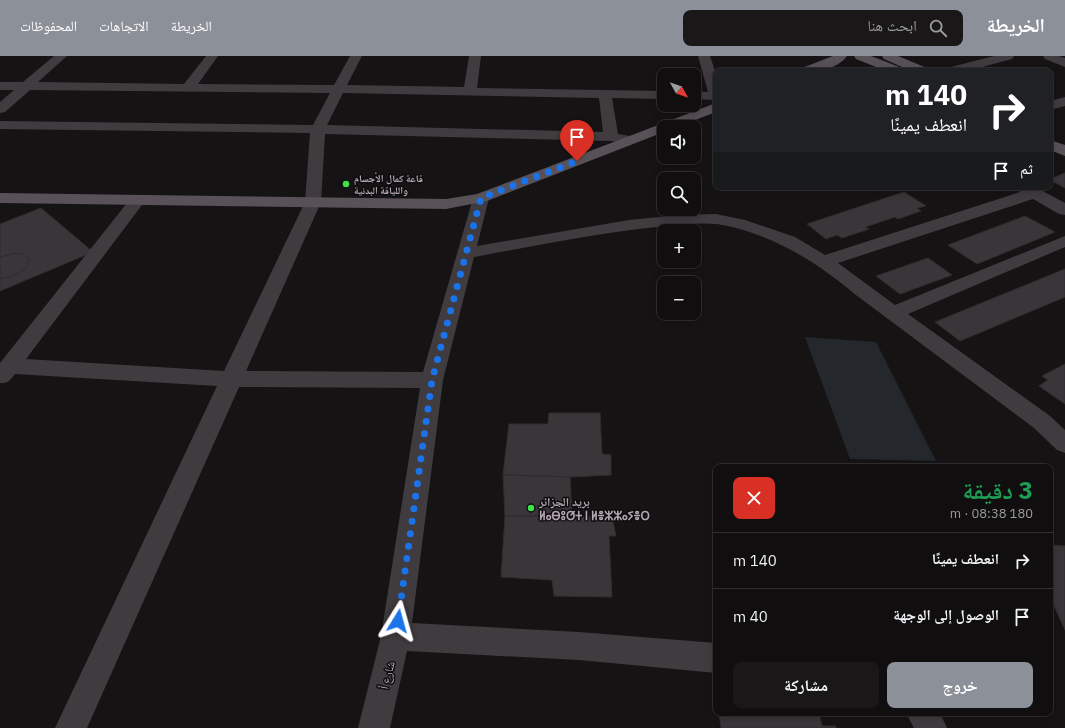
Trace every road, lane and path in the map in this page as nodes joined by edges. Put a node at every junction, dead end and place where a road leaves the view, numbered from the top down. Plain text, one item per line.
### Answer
1 (61, 56) edge
2 (212, 56) edge
3 (356, 56) edge
4 (475, 56) edge
5 (704, 56) edge
6 (841, 56) edge
7 (860, 56) edge
8 (888, 56) edge
9 (1008, 56) edge
10 (1049, 56) edge
11 (1065, 63) edge
12 (815, 68) edge
13 (890, 68) edge
14 (915, 68) edge
15 (963, 68) edge
16 (0, 86) edge
17 (713, 86) edge
18 (26, 87) junction
19 (188, 88) junction
20 (340, 88) junction
21 (470, 92) junction
22 (606, 94) junction
23 (657, 94) edge
24 (701, 95) edge
25 (713, 96) edge
26 (1065, 101) edge
27 (1053, 105) edge
28 (713, 108) edge
29 (0, 109) edge
30 (0, 125) edge
31 (318, 129) junction
32 (1053, 133) edge
33 (611, 137) junction
34 (1065, 139) edge
35 (632, 140) junction
36 (1053, 145) edge
37 (1065, 151) edge
38 (1028, 190) edge
39 (0, 198) edge
40 (481, 198) junction
41 (137, 201) junction
42 (313, 202) junction
43 (1065, 210) edge
44 (1065, 241) edge
45 (466, 253) junction
46 (823, 262) junction
47 (894, 314) junction
48 (5, 372) edge
49 (232, 379) junction
50 (432, 380) junction
51 (1065, 444) edge
52 (396, 636) junction
53 (713, 658) edge
54 (924, 716) edge
55 (71, 728) edge
56 (374, 728) edge
57 (931, 728) edge

1 - 18 street
2 - 19 street
3 - 20 street
4 - 21 street
5 - 17 street
6 - 12 main road
7 - 13 main road
8 - 14 main road
9 - 15 street
10 - 11 street
16 - 18 street
18 - 19 street
18 - 29 street
19 - 20 street
20 - 21 street
20 - 31 street
21 - 22 street
22 - 23 street
22 - 33 street
24 - 25 street
26 - 27 street
28 - 35 main road
30 - 31 street
31 - 33 street
31 - 42 street
32 - 34 main road
33 - 35 street
35 - 40 main road
36 - 37 main road
38 - 43 street
38 - 46 street
39 - 41 main road
40 - 42 main road
40 - 45 street, شارع أ
41 - 42 main road
41 - 48 street
42 - 49 street
44 - 47 street
45 - 46 street
45 - 50 street, شارع أ
46 - 47 street
47 - 51 street
48 - 49 street
49 - 50 street
49 - 55 street
50 - 52 street, شارع أ
52 - 53 street
52 - 56 street, شارع أ
54 - 57 street

